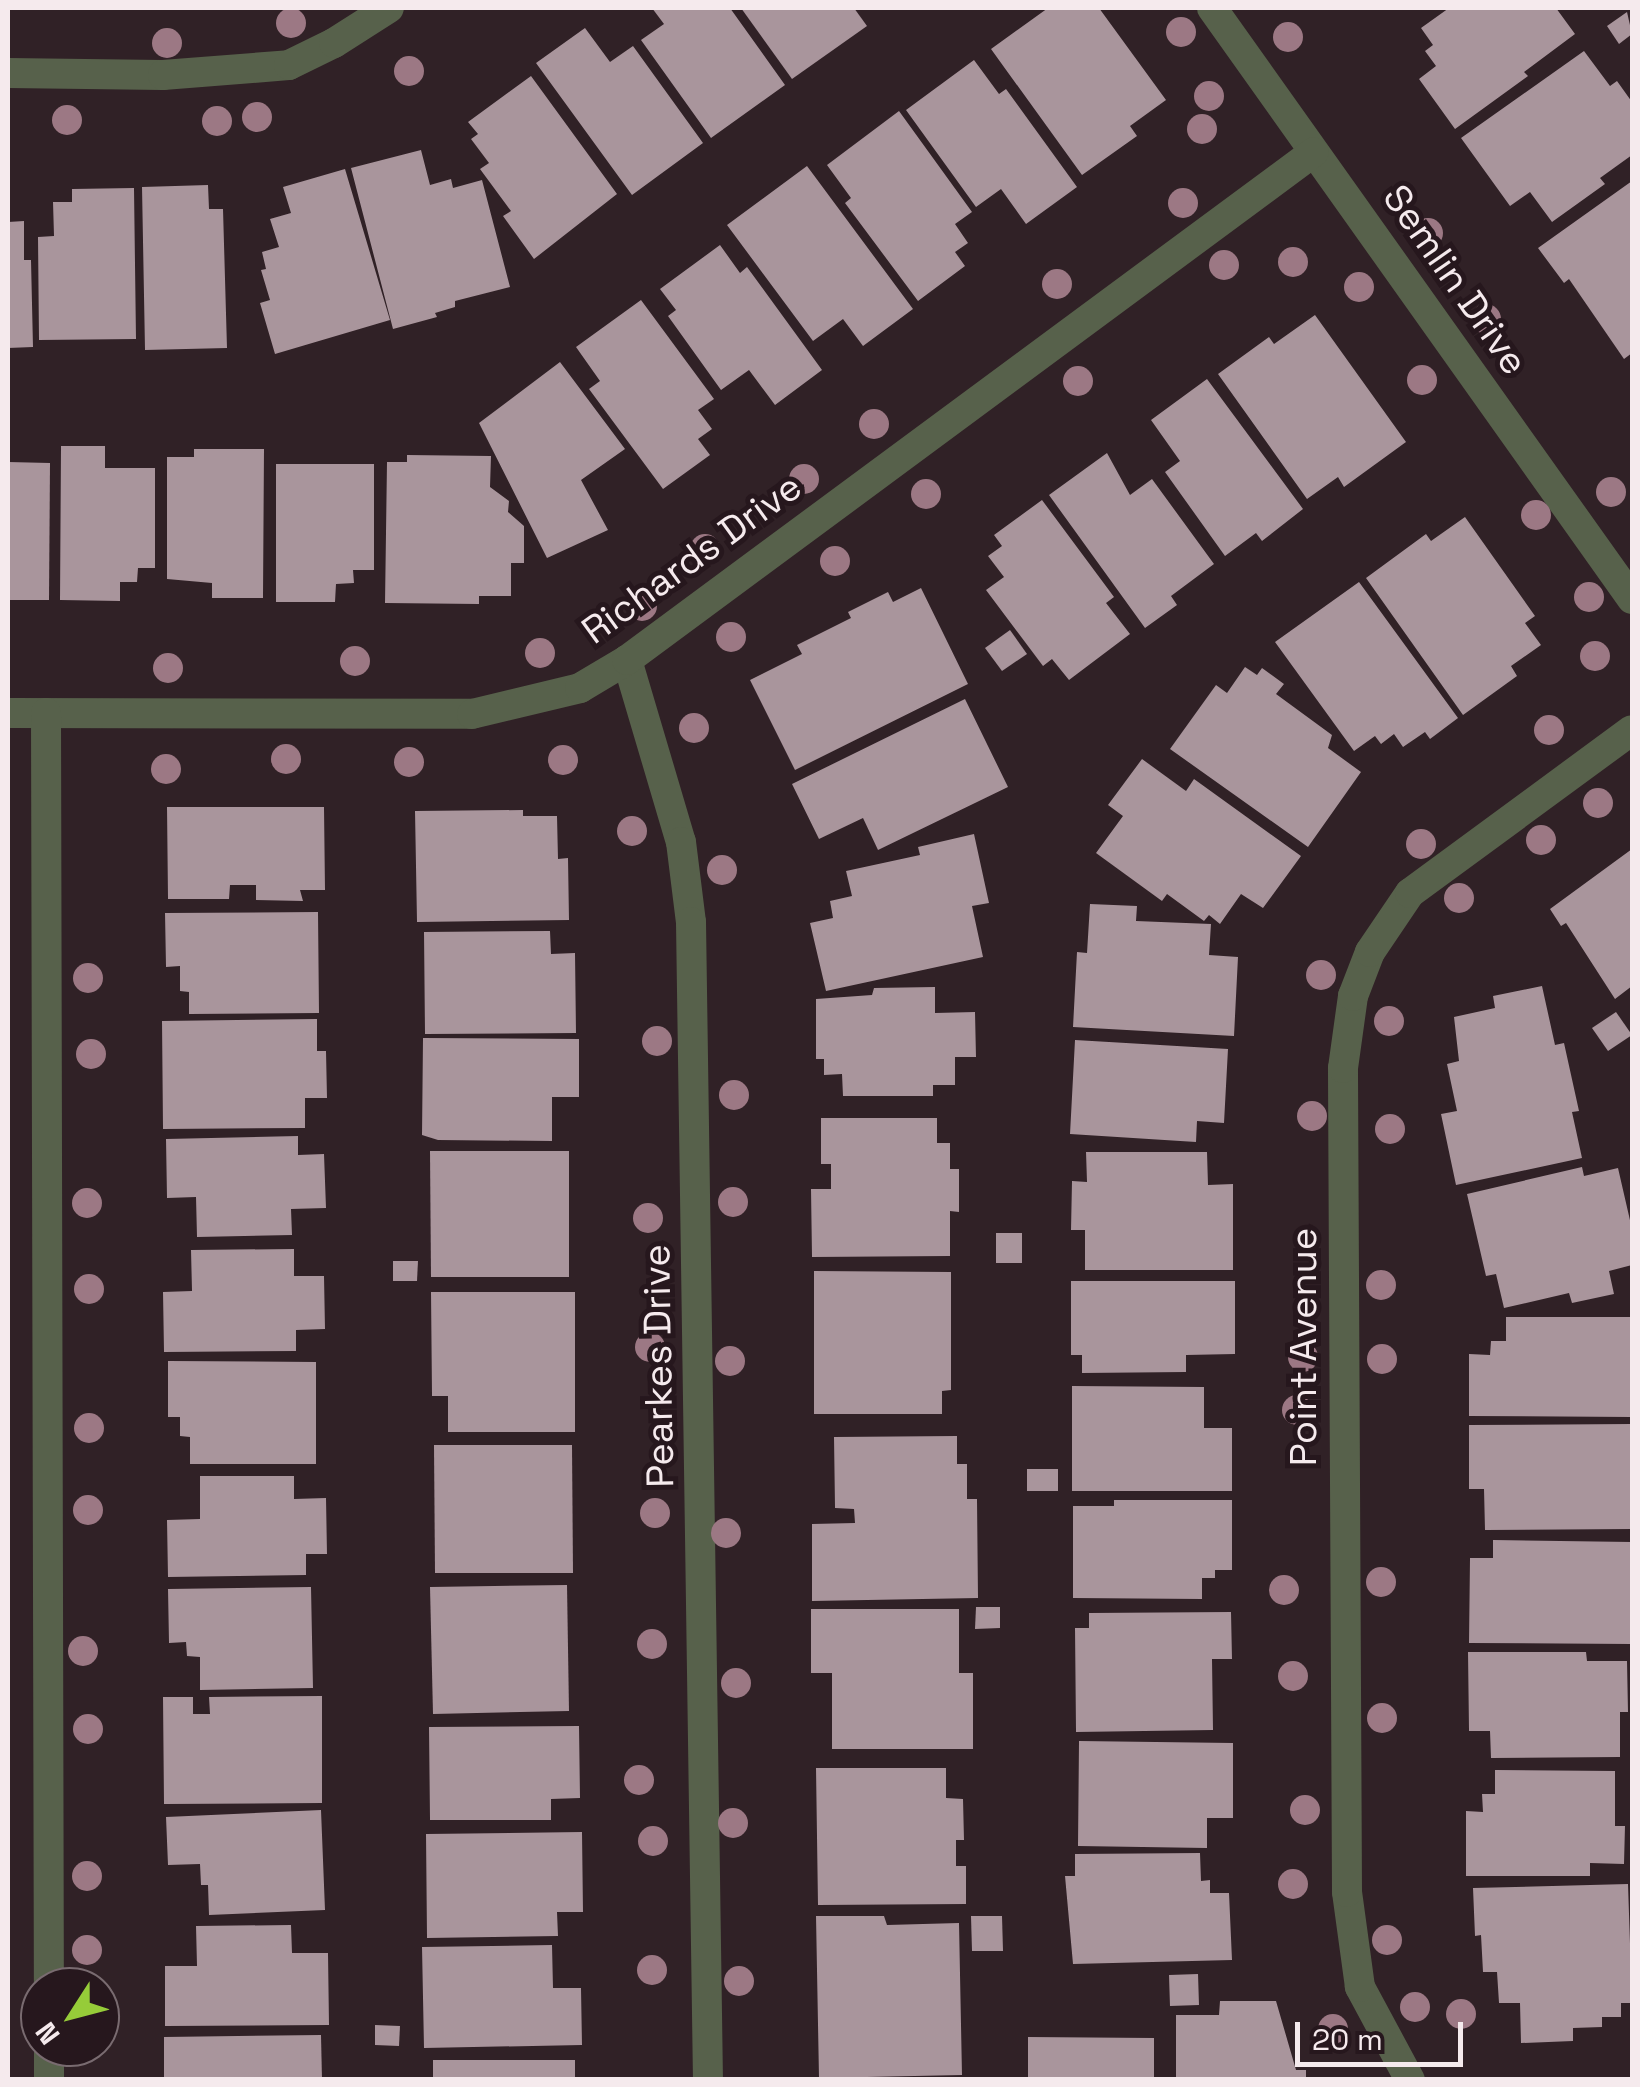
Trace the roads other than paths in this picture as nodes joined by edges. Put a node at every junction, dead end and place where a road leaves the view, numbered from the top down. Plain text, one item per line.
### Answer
1 (390, 8) edge
2 (1212, 8) edge
3 (8, 73) edge
4 (1314, 152) junction
5 (1632, 599) edge
6 (627, 660) junction
7 (46, 712) junction
8 (8, 713) edge
9 (1632, 730) edge
10 (49, 1967) edge
11 (708, 2080) edge
12 (1410, 2080) edge

1 - 3 street
2 - 4 street, Semlin Drive
4 - 5 street, Semlin Drive
4 - 6 street, Richards Drive
6 - 7 street, Richards Drive
6 - 11 street, Pearkes Drive
7 - 8 street, Richards Drive
7 - 10 street
9 - 12 street, Point Avenue

